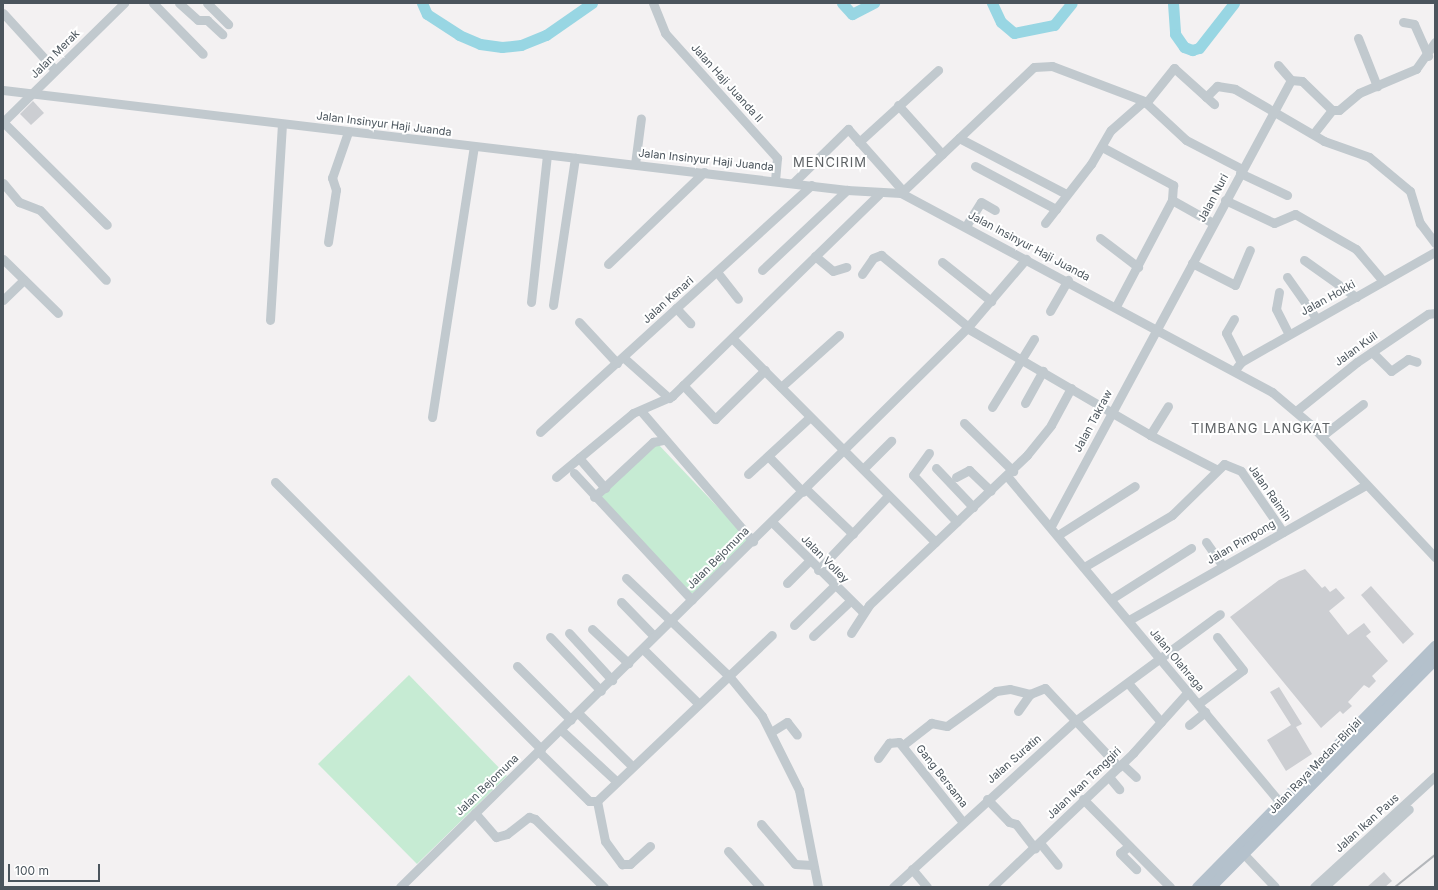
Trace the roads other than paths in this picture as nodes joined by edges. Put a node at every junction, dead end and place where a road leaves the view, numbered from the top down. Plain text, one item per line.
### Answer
1 (124, 3) edge
2 (153, 3) edge
3 (179, 3) edge
4 (207, 3) edge
5 (653, 3) edge
6 (3, 13) edge
7 (1403, 22) dead end
8 (228, 24) dead end
9 (222, 34) dead end
10 (1358, 38) dead end
11 (1435, 44) edge
12 (204, 54) dead end
13 (1428, 56) junction
14 (1278, 65) dead end
15 (55, 70) junction
16 (938, 70) dead end
17 (1291, 80) junction
18 (1376, 86) junction
19 (4, 88) edge
20 (34, 93) junction
21 (1206, 98) junction
22 (1145, 102) junction
23 (1214, 104) dead end
24 (898, 105) junction
25 (1274, 110) junction
26 (1332, 110) junction
27 (641, 118) dead end
28 (3, 122) edge
29 (282, 124) junction
30 (348, 132) junction
31 (1314, 133) junction
32 (959, 138) junction
33 (859, 142) junction
34 (474, 147) junction
35 (1102, 147) junction
36 (942, 154) junction
37 (548, 155) junction
38 (575, 158) junction
39 (635, 164) junction
40 (975, 166) dead end
41 (1241, 171) junction
42 (704, 172) junction
43 (775, 179) junction
44 (794, 182) junction
45 (3, 183) edge
46 (811, 184) junction
47 (847, 190) junction
48 (902, 192) junction
49 (879, 194) junction
50 (1066, 194) junction
51 (1287, 195) dead end
52 (1172, 200) junction
53 (1225, 200) junction
54 (1056, 209) junction
55 (995, 210) dead end
56 (1045, 223) dead end
57 (1213, 223) junction
58 (107, 226) dead end
59 (966, 226) junction
60 (1100, 238) dead end
61 (328, 242) dead end
62 (1435, 243) edge
63 (1250, 250) dead end
64 (1435, 252) edge
65 (815, 256) junction
66 (3, 259) edge
67 (1026, 259) junction
68 (1304, 260) dead end
69 (942, 262) dead end
70 (1192, 263) junction
71 (608, 264) dead end
72 (846, 267) dead end
73 (1138, 267) junction
74 (762, 270) dead end
75 (717, 272) junction
76 (862, 274) dead end
77 (1287, 277) dead end
78 (24, 280) junction
79 (106, 280) dead end
80 (1068, 280) junction
81 (1383, 281) junction
82 (1279, 292) dead end
83 (1356, 297) junction
84 (738, 299) dead end
85 (3, 300) edge
86 (991, 301) junction
87 (531, 302) dead end
88 (554, 305) dead end
89 (1116, 306) junction
90 (676, 308) junction
91 (1050, 311) dead end
92 (58, 313) dead end
93 (1435, 313) edge
94 (1316, 318) junction
95 (1234, 319) dead end
96 (270, 320) dead end
97 (579, 322) dead end
98 (690, 323) dead end
99 (967, 327) junction
100 (1156, 328) junction
101 (1289, 334) junction
102 (839, 335) dead end
103 (732, 338) junction
104 (1034, 339) dead end
105 (1372, 352) junction
106 (1020, 358) junction
107 (620, 360) junction
108 (1417, 362) dead end
109 (1238, 366) junction
110 (765, 370) junction
111 (1043, 371) junction
112 (683, 385) junction
113 (781, 387) junction
114 (1071, 388) junction
115 (669, 398) junction
116 (1025, 403) dead end
117 (1363, 404) dead end
118 (1168, 406) dead end
119 (992, 408) dead end
120 (641, 411) junction
121 (1112, 411) junction
122 (1296, 411) junction
123 (432, 417) dead end
124 (810, 417) junction
125 (964, 423) dead end
126 (540, 432) dead end
127 (1150, 435) junction
128 (1322, 436) junction
129 (662, 440) junction
130 (890, 441) dead end
131 (844, 450) junction
132 (929, 453) dead end
133 (768, 456) junction
134 (579, 458) junction
135 (936, 468) dead end
136 (863, 469) junction
137 (1216, 469) junction
138 (574, 473) dead end
139 (748, 474) dead end
140 (1010, 474) junction
141 (956, 476) dead end
142 (556, 477) dead end
143 (276, 482) dead end
144 (1366, 484) junction
145 (1135, 486) dead end
146 (605, 488) junction
147 (804, 490) junction
148 (991, 491) junction
149 (888, 496) junction
150 (594, 497) junction
151 (973, 507) junction
152 (772, 522) junction
153 (957, 522) junction
154 (1051, 526) junction
155 (1283, 532) junction
156 (853, 534) junction
157 (1058, 535) junction
158 (752, 541) junction
159 (935, 542) junction
160 (1206, 542) dead end
161 (1191, 548) dead end
162 (1435, 557) edge
163 (809, 561) junction
164 (1223, 566) junction
165 (1084, 567) junction
166 (818, 570) junction
167 (626, 578) dead end
168 (787, 583) dead end
169 (834, 586) junction
170 (1111, 599) junction
171 (692, 600) junction
172 (850, 600) junction
173 (621, 602) dead end
174 (863, 612) junction
175 (1220, 614) dead end
176 (1129, 620) junction
177 (670, 622) junction
178 (794, 625) dead end
179 (592, 629) dead end
180 (851, 633) dead end
181 (569, 634) dead end
182 (772, 635) dead end
183 (654, 636) junction
184 (813, 636) dead end
185 (550, 637) dead end
186 (1218, 637) dead end
187 (1435, 646) edge
188 (643, 648) junction
189 (1159, 658) junction
190 (1435, 659) edge
191 (628, 663) junction
192 (517, 666) dead end
193 (728, 676) junction
194 (612, 680) junction
195 (1128, 683) junction
196 (601, 691) junction
197 (1188, 692) junction
198 (1030, 694) junction
199 (699, 704) junction
200 (1198, 704) junction
201 (1382, 705) junction
202 (1018, 712) dead end
203 (1205, 712) junction
204 (574, 716) junction
205 (1076, 721) junction
206 (1161, 722) junction
207 (1189, 725) dead end
208 (562, 730) junction
209 (772, 732) junction
210 (797, 735) dead end
211 (903, 745) junction
212 (540, 750) junction
213 (878, 758) dead end
214 (1121, 765) junction
215 (631, 766) junction
216 (1435, 776) edge
217 (1109, 777) junction
218 (1136, 777) dead end
219 (616, 781) junction
220 (1435, 784) edge
221 (1119, 789) dead end
222 (987, 799) junction
223 (1083, 799) junction
224 (597, 801) junction
225 (1283, 806) junction
226 (475, 813) junction
227 (1399, 814) junction
228 (962, 821) junction
229 (761, 824) dead end
230 (1038, 845) junction
231 (650, 846) dead end
232 (1129, 846) junction
233 (1240, 850) junction
234 (728, 851) dead end
235 (812, 865) junction
236 (1058, 865) dead end
237 (1254, 866) junction
238 (912, 869) junction
239 (1136, 869) dead end
240 (400, 887) edge
241 (604, 887) edge
242 (760, 887) edge
243 (818, 887) edge
244 (893, 887) edge
245 (927, 887) edge
246 (992, 887) edge
247 (1170, 887) edge
248 (1197, 887) edge
249 (1210, 887) edge
250 (1267, 887) edge
251 (1275, 887) edge
252 (1314, 887) edge
253 (1324, 887) edge

1 - 15 street, Jalan Merak
2 - 12 street
3 - 9 street
4 - 8 street
5 - 43 street, Jalan Haji Juanda II
6 - 15 street
7 - 13 street
10 - 18 street
11 - 13 street
13 - 18 street
14 - 17 street
15 - 20 street, Jalan Merak
16 - 24 street
17 - 25 street, Jalan Nuri
17 - 26 street
18 - 26 street
19 - 20 street, Jalan Insinyur Haji Juanda
20 - 28 street, Jalan Merak
20 - 29 street, Jalan Insinyur Haji Juanda
21 - 22 street
21 - 23 street
21 - 25 street
22 - 32 street
22 - 35 street
22 - 41 street
24 - 33 street
24 - 36 street
25 - 31 street
25 - 41 street, Jalan Nuri
26 - 31 street
27 - 39 street
28 - 58 street
29 - 30 street, Jalan Insinyur Haji Juanda
29 - 96 street
30 - 34 street, Jalan Insinyur Haji Juanda
30 - 61 street
31 - 62 street
32 - 36 street
32 - 50 street
33 - 44 street
33 - 48 street
34 - 37 street, Jalan Insinyur Haji Juanda
34 - 123 street
35 - 50 street
35 - 52 street
36 - 48 street
37 - 38 street, Jalan Insinyur Haji Juanda
37 - 87 street
38 - 39 street, Jalan Insinyur Haji Juanda
38 - 88 street
39 - 42 street, Jalan Insinyur Haji Juanda
40 - 54 street
41 - 51 street
41 - 53 street, Jalan Nuri
42 - 43 street, Jalan Insinyur Haji Juanda
42 - 71 street
43 - 44 street, Jalan Insinyur Haji Juanda
44 - 46 street, Jalan Insinyur Haji Juanda
45 - 79 street
46 - 47 street, Jalan Insinyur Haji Juanda
46 - 75 street, Jalan Kenari
47 - 49 street, Jalan Insinyur Haji Juanda
47 - 74 street
48 - 49 street, Jalan Insinyur Haji Juanda
48 - 59 street, Jalan Insinyur Haji Juanda
49 - 65 street
50 - 54 street
52 - 57 street
52 - 73 street
53 - 57 street, Jalan Nuri
53 - 81 street
54 - 56 street
55 - 59 street
57 - 70 street, Jalan Nuri
59 - 67 street, Jalan Insinyur Haji Juanda
60 - 73 street
63 - 70 street
64 - 81 street, Jalan Hokki
65 - 72 street
65 - 103 street
66 - 78 street
67 - 80 street, Jalan Insinyur Haji Juanda
67 - 86 street, Jalan Bejomuna
68 - 83 street
69 - 86 street
70 - 100 street, Jalan Nuri
73 - 89 street
75 - 84 street
75 - 90 street, Jalan Kenari
76 - 99 street
77 - 94 street
78 - 85 street
78 - 92 street
80 - 89 street, Jalan Insinyur Haji Juanda
80 - 91 street
81 - 83 street, Jalan Hokki
82 - 101 street
83 - 94 street, Jalan Hokki
86 - 99 street, Jalan Bejomuna
89 - 100 street, Jalan Insinyur Haji Juanda
90 - 98 street
90 - 107 street, Jalan Kenari
93 - 105 street, Jalan Kuil
94 - 101 street, Jalan Hokki
95 - 109 street
97 - 107 street
99 - 106 street
99 - 131 street, Jalan Bejomuna
100 - 109 street, Jalan Insinyur Haji Juanda
100 - 121 street, Jalan Takraw
101 - 109 street, Jalan Hokki
102 - 113 street
103 - 110 street
103 - 112 street
104 - 106 street
105 - 108 street
105 - 122 street, Jalan Kuil
106 - 111 street
106 - 119 street
107 - 115 street
107 - 126 street, Jalan Kenari
109 - 122 street, Jalan Insinyur Haji Juanda
110 - 112 street
110 - 113 street
111 - 114 street
111 - 116 street
112 - 115 street
113 - 124 street
114 - 121 street
114 - 140 street
115 - 120 street
117 - 128 street
118 - 127 street
120 - 129 street
120 - 134 street
121 - 127 street
121 - 154 street, Jalan Takraw
122 - 128 street, Jalan Insinyur Haji Juanda
124 - 131 street
124 - 133 street
125 - 140 street
127 - 137 street
128 - 144 street, Jalan Insinyur Haji Juanda
129 - 146 street
129 - 158 street
130 - 136 street
131 - 136 street
131 - 147 street, Jalan Bejomuna
132 - 153 street
133 - 139 street
133 - 147 street
134 - 142 street
134 - 146 street
135 - 151 street
136 - 149 street
137 - 155 street, Jalan Raimin
137 - 165 street
138 - 150 street
140 - 148 street
140 - 154 street
141 - 148 street
143 - 212 street
144 - 155 street, Jalan Pimpong
144 - 162 street, Jalan Insinyur Haji Juanda
145 - 157 street
146 - 150 street
147 - 152 street, Jalan Bejomuna
147 - 156 street
148 - 151 street
149 - 156 street
149 - 159 street
150 - 171 street
151 - 153 street
152 - 158 street, Jalan Bejomuna
152 - 163 street, Jalan Volley
153 - 159 street
154 - 157 street, Jalan Olahraga
155 - 164 street, Jalan Pimpong
156 - 166 street
157 - 165 street, Jalan Olahraga
158 - 171 street, Jalan Bejomuna
159 - 174 street
160 - 164 street
161 - 170 street
163 - 166 street, Jalan Volley
163 - 168 street
164 - 176 street, Jalan Pimpong
165 - 170 street, Jalan Olahraga
166 - 169 street, Jalan Volley
167 - 177 street
169 - 172 street, Jalan Volley
169 - 178 street
170 - 176 street, Jalan Olahraga
171 - 177 street, Jalan Bejomuna
172 - 174 street, Jalan Volley
172 - 184 street
173 - 183 street
174 - 180 street
175 - 189 street
176 - 189 street, Jalan Olahraga
177 - 183 street, Jalan Bejomuna
177 - 193 street
179 - 191 street
181 - 194 street
182 - 193 street
183 - 188 street, Jalan Bejomuna
185 - 196 street
186 - 200 street
187 - 201 main road, Jalan Raya Medan-Binjai
188 - 191 street, Jalan Bejomuna
188 - 199 street
189 - 195 street, Jalan Suratin
189 - 197 street, Jalan Olahraga
190 - 201 main road, Jalan Raya Medan-Binjai
191 - 194 street, Jalan Bejomuna
192 - 204 street
193 - 199 street
193 - 209 street
194 - 196 street, Jalan Bejomuna
195 - 205 street, Jalan Suratin
195 - 206 street
196 - 204 street, Jalan Bejomuna
197 - 200 street, Jalan Olahraga
197 - 206 street, Jalan Ikan Tenggiri
198 - 202 street
198 - 205 street
198 - 211 street
199 - 215 street
200 - 203 street, Jalan Olahraga
201 - 225 main road, Jalan Raya Medan-Binjai
203 - 207 street
203 - 225 street, Jalan Olahraga
204 - 208 street, Jalan Bejomuna
204 - 215 street
205 - 214 street
205 - 222 street, Jalan Suratin
206 - 214 street, Jalan Ikan Tenggiri
208 - 212 street, Jalan Bejomuna
208 - 219 street
209 - 210 street
209 - 235 street
211 - 213 street
211 - 228 street, Gang Bersama
212 - 224 street
212 - 226 street, Jalan Bejomuna
214 - 217 street, Jalan Ikan Tenggiri
214 - 218 street
215 - 219 street
216 - 227 street, Jalan Ikan Paus
217 - 221 street
217 - 223 street, Jalan Ikan Tenggiri
219 - 224 street
220 - 227 street, Jalan Ikan Paus
222 - 228 street, Jalan Suratin
222 - 230 street
223 - 230 street, Jalan Ikan Tenggiri
223 - 232 street
224 - 231 street
225 - 233 main road, Jalan Raya Medan-Binjai
226 - 240 street, Jalan Bejomuna
226 - 241 street
227 - 252 street, Jalan Ikan Paus
227 - 253 street, Jalan Ikan Paus
228 - 238 street, Jalan Suratin
229 - 235 street
230 - 236 street
230 - 246 street, Jalan Ikan Tenggiri
232 - 239 street
232 - 247 street
233 - 237 street
233 - 248 main road, Jalan Raya Medan-Binjai
233 - 249 main road, Jalan Raya Medan-Binjai
234 - 242 street
235 - 243 street
237 - 250 street
237 - 251 street
238 - 244 street, Jalan Suratin
238 - 245 street

